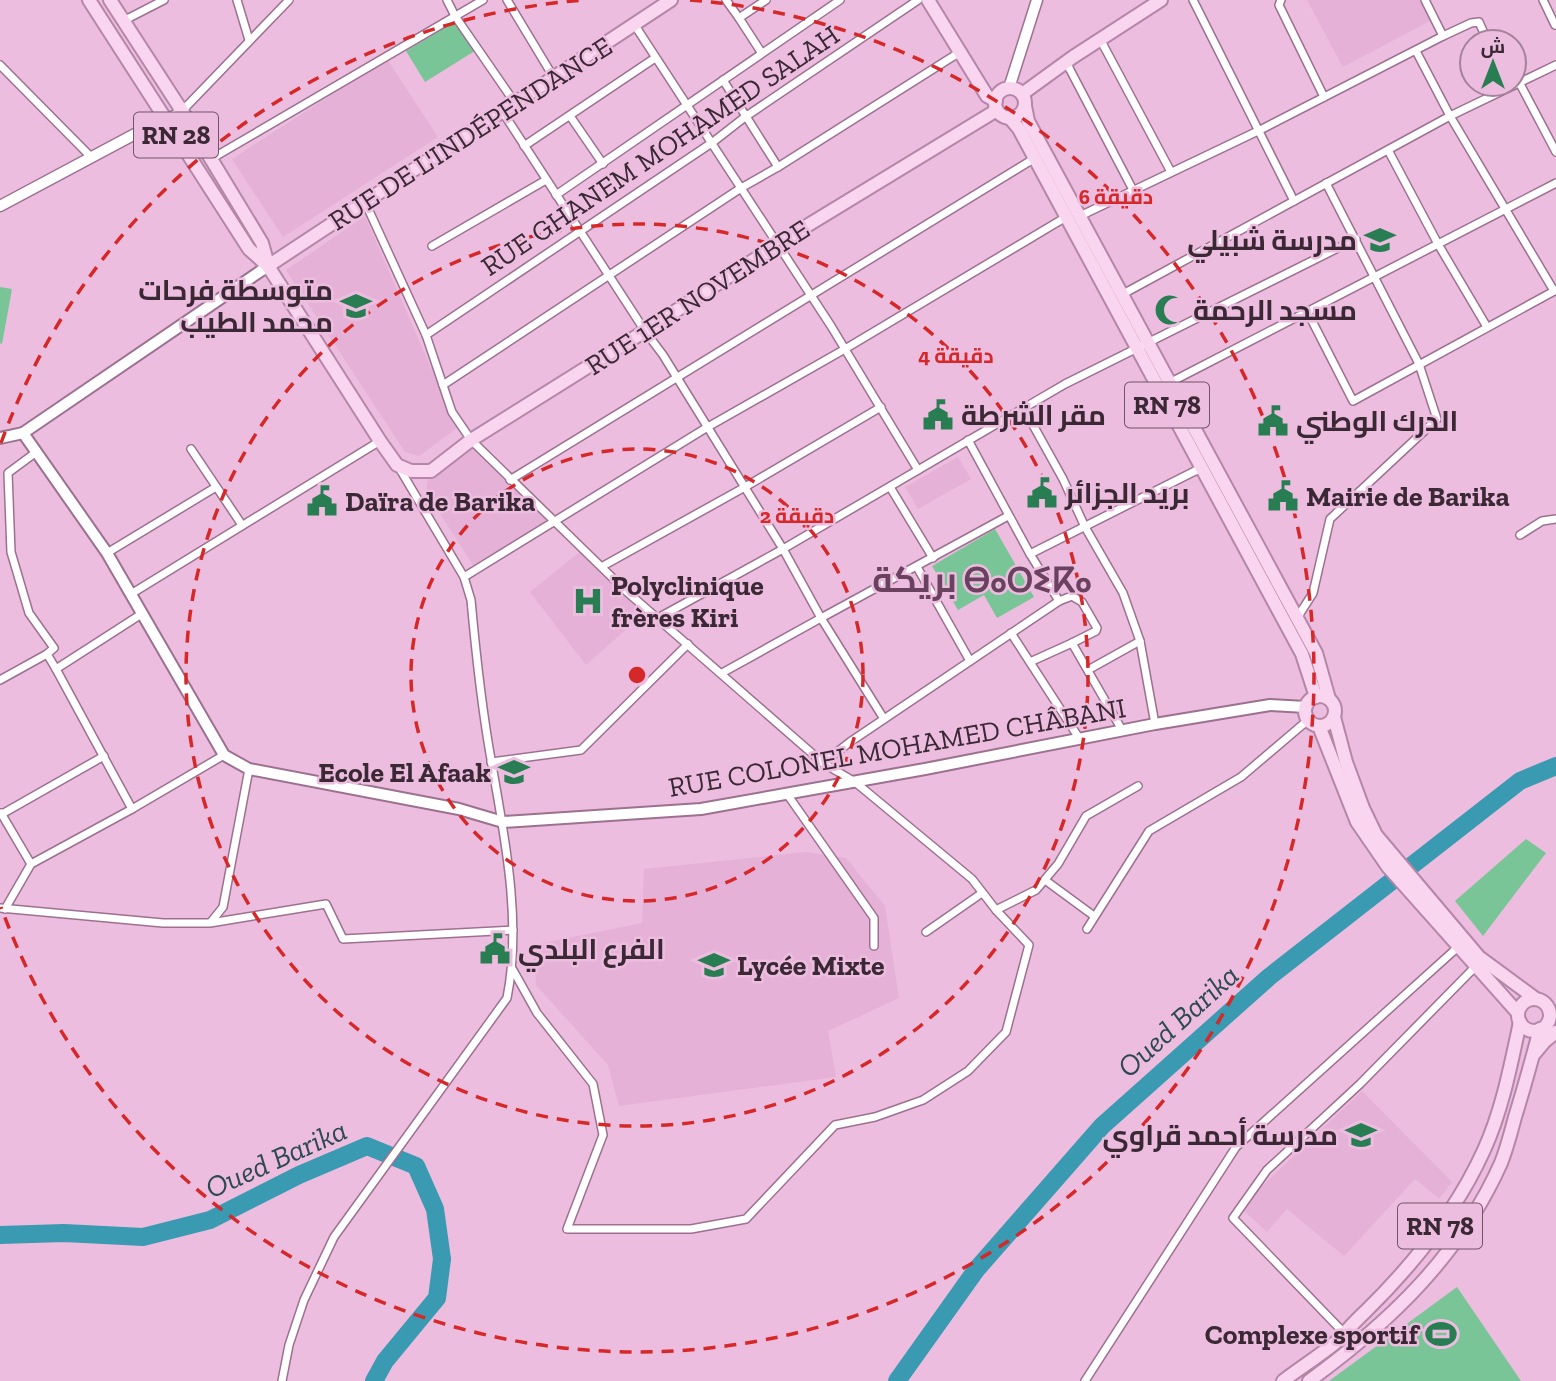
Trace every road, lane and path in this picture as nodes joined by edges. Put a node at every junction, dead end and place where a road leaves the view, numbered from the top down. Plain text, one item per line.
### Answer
1 (89, 0) edge
2 (110, 0) edge
3 (164, 0) edge
4 (237, 0) edge
5 (289, 0) edge
6 (447, 0) edge
7 (483, 0) edge
8 (507, 0) edge
9 (671, 0) edge
10 (726, 0) edge
11 (766, 0) edge
12 (840, 0) edge
13 (918, 0) edge
14 (928, 0) edge
15 (1037, 0) edge
16 (1161, 0) edge
17 (1193, 0) edge
18 (1280, 0) edge
19 (1425, 0) edge
20 (1543, 0) edge
21 (455, 16) junction
22 (738, 18) junction
23 (123, 21) junction
24 (634, 24) junction
25 (1556, 26) edge
26 (1460, 28) edge
27 (1481, 28) edge
28 (1458, 29) edge
29 (1443, 36) junction
30 (1100, 39) junction
31 (249, 40) junction
32 (1416, 51) junction
33 (761, 52) junction
34 (960, 52) junction
35 (655, 58) junction
36 (1066, 62) junction
37 (0, 65) edge
38 (1556, 65) edge
39 (554, 78) junction
40 (1528, 78) edge
41 (723, 80) junction
42 (1009, 88) junction
43 (1324, 97) junction
44 (1484, 98) edge
45 (1528, 98) edge
46 (1023, 100) junction
47 (515, 103) junction
48 (688, 105) junction
49 (996, 105) junction
50 (182, 111) junction
51 (502, 111) junction
52 (569, 116) junction
53 (1450, 116) junction
54 (745, 117) junction
55 (1009, 117) junction
56 (165, 118) junction
57 (1260, 130) junction
58 (713, 142) junction
59 (524, 146) junction
60 (1388, 150) junction
61 (1556, 152) edge
62 (91, 157) junction
63 (1035, 158) junction
64 (211, 159) junction
65 (603, 164) junction
66 (778, 167) junction
67 (1171, 172) junction
68 (547, 180) junction
69 (1326, 183) junction
70 (1556, 183) edge
71 (741, 188) junction
72 (1133, 190) junction
73 (556, 195) junction
74 (1294, 201) junction
75 (365, 202) junction
76 (0, 206) edge
77 (1505, 209) junction
78 (1066, 216) junction
79 (1080, 216) junction
80 (579, 230) junction
81 (1356, 239) junction
82 (1438, 244) junction
83 (779, 245) junction
84 (432, 246) dead end
85 (268, 265) junction
86 (608, 275) junction
87 (1375, 277) junction
88 (1555, 290) edge
89 (1123, 294) junction
90 (810, 297) junction
91 (1308, 313) junction
92 (1487, 327) junction
93 (645, 331) junction
94 (426, 335) junction
95 (1150, 343) junction
96 (845, 349) junction
97 (1137, 349) junction
98 (1419, 364) junction
99 (677, 379) junction
100 (1171, 382) junction
101 (443, 385) junction
102 (881, 407) junction
103 (1023, 407) junction
104 (706, 428) junction
105 (23, 433) junction
106 (0, 438) edge
107 (471, 440) junction
108 (968, 440) junction
109 (380, 442) junction
110 (191, 449) dead end
111 (36, 453) junction
112 (1208, 464) junction
113 (397, 465) junction
114 (918, 470) junction
115 (510, 480) junction
116 (890, 486) junction
117 (216, 487) junction
118 (745, 487) junction
119 (1008, 516) junction
120 (1556, 519) edge
121 (556, 522) junction
122 (242, 526) junction
123 (1085, 527) junction
124 (1520, 535) dead end
125 (783, 549) junction
126 (107, 552) junction
127 (1030, 554) junction
128 (933, 558) junction
129 (603, 566) junction
130 (917, 567) junction
131 (464, 577) junction
132 (131, 594) junction
133 (1059, 601) junction
134 (143, 613) junction
135 (658, 618) junction
136 (821, 618) junction
137 (1297, 618) junction
138 (1012, 633) junction
139 (1140, 641) junction
140 (1072, 643) junction
141 (688, 644) junction
142 (47, 654) junction
143 (970, 661) junction
144 (1030, 662) junction
145 (56, 669) junction
146 (1088, 670) junction
147 (722, 673) junction
148 (0, 680) edge
149 (1315, 697) junction
150 (1329, 699) junction
151 (1334, 717) junction
152 (1311, 718) junction
153 (884, 719) junction
154 (1155, 724) junction
155 (1122, 730) junction
156 (1079, 737) junction
157 (224, 755) junction
158 (104, 756) junction
159 (491, 762) junction
160 (823, 763) junction
161 (249, 769) junction
162 (855, 782) junction
163 (1138, 786) dead end
164 (787, 794) junction
165 (132, 808) junction
166 (1, 812) edge
167 (503, 822) junction
168 (1372, 838) junction
169 (31, 863) junction
170 (1045, 880) junction
171 (982, 893) junction
172 (2, 909) edge
173 (996, 910) junction
174 (1094, 916) junction
175 (210, 923) junction
176 (1445, 924) junction
177 (1087, 929) dead end
178 (513, 930) junction
179 (926, 932) dead end
180 (874, 946) dead end
181 (1458, 947) junction
182 (1475, 967) junction
183 (513, 970) junction
184 (1545, 1002) edge
185 (1519, 1018) junction
186 (1553, 1019) edge
187 (1540, 1029) junction
188 (1556, 1032) edge
189 (1533, 1056) junction
190 (1344, 1333) junction
191 (282, 1381) edge
192 (1085, 1381) edge
193 (1283, 1381) edge
194 (1309, 1381) edge

1 - 56 main road, RN 28
2 - 23 main road, RN 28
3 - 23 street
4 - 31 street
5 - 31 street
6 - 21 street
7 - 21 street
8 - 39 street
9 - 24 main road, RUE DE L'INDÉPENDANCE
10 - 22 street
11 - 22 street
12 - 33 street
13 - 54 street, RUE GHANEM MOHAMED SALAH
14 - 34 main road
15 - 42 street
16 - 30 main road
17 - 57 street
18 - 43 street
19 - 29 street
20 - 25 street
21 - 47 street
21 - 64 street
22 - 33 street
23 - 50 main road, RN 28
24 - 35 street
24 - 39 main road, RUE DE L'INDÉPENDANCE
26 - 27 street
28 - 29 street
29 - 32 street
30 - 36 main road
30 - 67 street
31 - 50 street
32 - 43 street
32 - 53 street
33 - 41 street
34 - 49 main road
34 - 66 street
35 - 48 street
35 - 52 street
36 - 46 main road
36 - 72 street
37 - 62 street
38 - 40 street
39 - 47 main road, RUE DE L'INDÉPENDANCE
41 - 48 street
41 - 54 street
42 - 46 main road
42 - 49 main road
43 - 57 street
44 - 53 street
45 - 61 street
46 - 55 main road
46 - 79 main road
47 - 51 main road, RUE DE L'INDÉPENDANCE
48 - 58 street
48 - 65 street
49 - 55 main road
49 - 83 main road, RUE 1ER NOVEMBRE
50 - 56 street
50 - 64 main road, RN 28
51 - 59 street
51 - 75 main road, RUE DE L'INDÉPENDANCE
52 - 59 street
52 - 65 street
53 - 60 street
53 - 77 street
54 - 58 street, RUE GHANEM MOHAMED SALAH
54 - 66 street
55 - 63 main road, RN 78
56 - 62 street
56 - 85 main road, RN 28
57 - 67 street
57 - 74 street
58 - 71 street
58 - 80 street, RUE GHANEM MOHAMED SALAH
59 - 68 street
60 - 69 street
60 - 82 street
62 - 76 street
63 - 78 main road, RN 78
63 - 90 street
64 - 85 main road, RN 28
65 - 73 street
66 - 71 street
67 - 72 street
68 - 73 street
68 - 84 street
69 - 74 street
69 - 81 street
70 - 77 street
71 - 83 street
71 - 86 street
72 - 79 street
73 - 80 street
74 - 89 street
75 - 85 main road, RUE DE L'INDÉPENDANCE
75 - 94 street
77 - 82 street
77 - 88 street
78 - 96 street
78 - 97 main road, RN 78
79 - 89 main road
80 - 86 street
80 - 94 street, RUE GHANEM MOHAMED SALAH
81 - 87 street
81 - 95 street
82 - 87 street
82 - 92 street
83 - 90 street
83 - 93 main road, RUE 1ER NOVEMBRE
85 - 105 main road
85 - 109 main road, RN 28
86 - 93 street
86 - 101 street
87 - 91 street
87 - 98 street
88 - 92 street
89 - 95 main road
90 - 96 street
90 - 99 street
91 - 98 street
91 - 100 street
92 - 98 street
93 - 99 street
93 - 107 main road, RUE 1ER NOVEMBRE
94 - 101 street
95 - 97 street
95 - 100 main road
96 - 102 street
96 - 104 street
97 - 103 street
97 - 112 main road, RN 78
98 - 137 street
99 - 104 street
99 - 115 street
100 - 112 main road
101 - 107 street
102 - 114 street
102 - 118 street
103 - 108 street
103 - 123 street
104 - 118 street
104 - 121 street
105 - 106 main road
105 - 111 main road
107 - 113 main road, RUE 1ER NOVEMBRE
107 - 115 street
108 - 114 street
108 - 119 street
109 - 113 main road, RN 28
109 - 122 street
110 - 117 street
111 - 126 main road
111 - 142 street
112 - 123 street
112 - 137 main road
112 - 149 main road, RN 78
113 - 131 street
114 - 116 street
115 - 121 street
116 - 125 street
116 - 128 street
117 - 122 street
117 - 126 street
118 - 125 street
118 - 129 street
119 - 127 street
119 - 128 street
120 - 124 street
121 - 129 street
121 - 131 street
122 - 132 street
123 - 127 street
123 - 139 street
125 - 135 street
125 - 136 street
126 - 132 main road
127 - 133 street
128 - 130 street
129 - 135 street
130 - 136 street
130 - 143 street
131 - 159 street
132 - 134 main road
133 - 138 street
133 - 140 street
134 - 145 street
134 - 157 main road
135 - 141 street
136 - 147 street
136 - 153 street
137 - 150 main road
138 - 143 street
138 - 144 street
139 - 146 street
139 - 154 street
140 - 144 street
140 - 146 street
141 - 147 street
141 - 159 street
142 - 145 street
142 - 148 street
143 - 153 street
144 - 156 street
145 - 158 street
146 - 155 street
147 - 160 street
149 - 150 main road
149 - 152 main road
150 - 151 main road
151 - 152 main road
151 - 168 main road
152 - 154 main road, RUE COLONEL MOHAMED CHÂBANI
152 - 168 main road
152 - 174 street
153 - 160 street
154 - 155 main road, RUE COLONEL MOHAMED CHÂBANI
155 - 156 main road, RUE COLONEL MOHAMED CHÂBANI
156 - 162 main road, RUE COLONEL MOHAMED CHÂBANI
157 - 161 main road, RUE COLONEL MOHAMED CHÂBANI
157 - 165 street
158 - 165 street
158 - 166 street
159 - 167 street
160 - 162 street
161 - 167 main road, RUE COLONEL MOHAMED CHÂBANI
161 - 175 street
162 - 164 main road, RUE COLONEL MOHAMED CHÂBANI
162 - 171 street
163 - 170 street
164 - 167 main road, RUE COLONEL MOHAMED CHÂBANI
164 - 180 street
165 - 169 street
166 - 169 street
167 - 178 street
168 - 176 main road
169 - 172 street
170 - 173 street
170 - 174 street
171 - 173 street
171 - 179 street
172 - 175 street
173 - 183 street
174 - 177 street
175 - 178 street
176 - 181 main road
176 - 184 main road
178 - 183 street
181 - 182 main road
181 - 192 street
182 - 185 main road
182 - 190 street
183 - 191 street
184 - 185 main road
184 - 186 main road
185 - 187 main road
185 - 190 main road, RN 78
186 - 187 main road
187 - 189 main road
188 - 189 main road, RN 78
189 - 194 main road, RN 78
190 - 193 main road, RN 78

